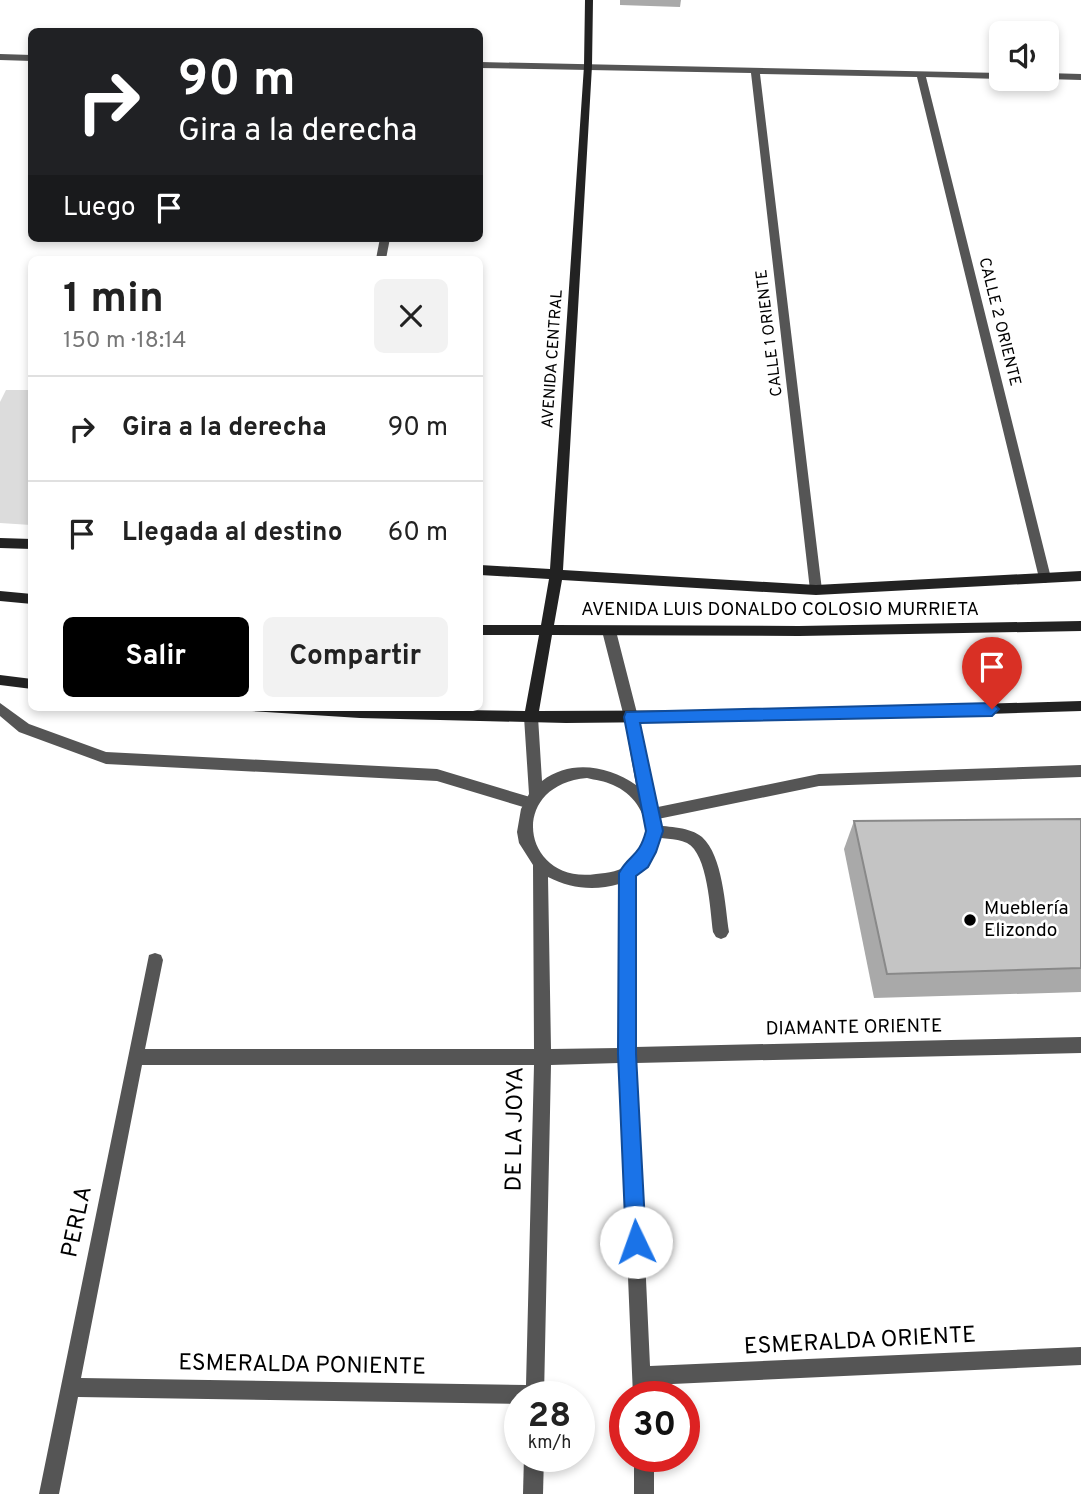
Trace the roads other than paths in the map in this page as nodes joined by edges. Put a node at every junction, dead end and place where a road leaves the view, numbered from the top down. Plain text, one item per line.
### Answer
1 (589, 0) edge
2 (0, 57) edge
3 (28, 58) edge
4 (483, 65) edge
5 (587, 66) junction
6 (755, 72) junction
7 (921, 74) junction
8 (989, 76) edge
9 (1059, 76) edge
10 (1081, 77) edge
11 (0, 542) edge
12 (28, 544) edge
13 (483, 570) edge
14 (556, 575) junction
15 (1081, 576) edge
16 (1045, 578) junction
17 (816, 590) junction
18 (0, 596) edge
19 (28, 599) edge
20 (1081, 626) edge
21 (483, 630) edge
22 (545, 631) junction
23 (609, 631) junction
24 (0, 680) edge
25 (28, 684) edge
26 (1081, 706) edge
27 (0, 708) edge
28 (337, 711) edge
29 (531, 717) junction
30 (631, 717) junction
31 (1081, 771) edge
32 (533, 798) junction
33 (649, 807) junction
34 (654, 831) junction
35 (540, 863) junction
36 (627, 873) junction
37 (721, 932) dead end
38 (155, 960) dead end
39 (1081, 1045) edge
40 (627, 1054) junction
41 (138, 1057) junction
42 (542, 1057) junction
43 (1081, 1356) edge
44 (642, 1376) junction
45 (535, 1381) edge
46 (642, 1381) edge
47 (69, 1387) junction
48 (504, 1395) edge
49 (534, 1472) edge
50 (644, 1472) edge
51 (49, 1494) edge
52 (533, 1494) edge
53 (645, 1494) edge

1 - 5 street, AVENIDA CENTRAL
2 - 3 street
4 - 5 street
5 - 6 street
5 - 14 street, AVENIDA CENTRAL
6 - 7 street
6 - 17 street, CALLE 1 ORIENTE
7 - 8 street
7 - 16 street, CALLE 2 ORIENTE
9 - 10 street
11 - 12 street
13 - 14 street
14 - 17 street
14 - 22 street, AVENIDA CENTRAL
15 - 16 street
16 - 17 street
18 - 19 street
20 - 23 street, AVENIDA LUIS DONALDO COLOSIO MURRIETA
21 - 22 street, AVENIDA LUIS DONALDO COLOSIO MURRIETA
22 - 23 street, AVENIDA LUIS DONALDO COLOSIO MURRIETA
22 - 29 street, AVENIDA CENTRAL
23 - 30 street
24 - 25 street
26 - 30 street
27 - 32 street
28 - 29 street
29 - 30 street
29 - 32 street, DE LA JOYA
30 - 33 street
31 - 33 street
32 - 33 street
32 - 35 street, DE LA JOYA
33 - 34 street
34 - 36 street
34 - 37 street
35 - 36 street
35 - 42 street, DE LA JOYA
36 - 40 street
38 - 41 street, PERLA
39 - 40 street, DIAMANTE ORIENTE
40 - 42 street, DIAMANTE ORIENTE
40 - 44 street
41 - 42 street, DIAMANTE ORIENTE
41 - 47 street, PERLA
42 - 45 street, DE LA JOYA
43 - 44 street, ESMERALDA ORIENTE
44 - 46 street
47 - 48 street, ESMERALDA PONIENTE
47 - 51 street, PERLA
49 - 52 street
50 - 53 street

